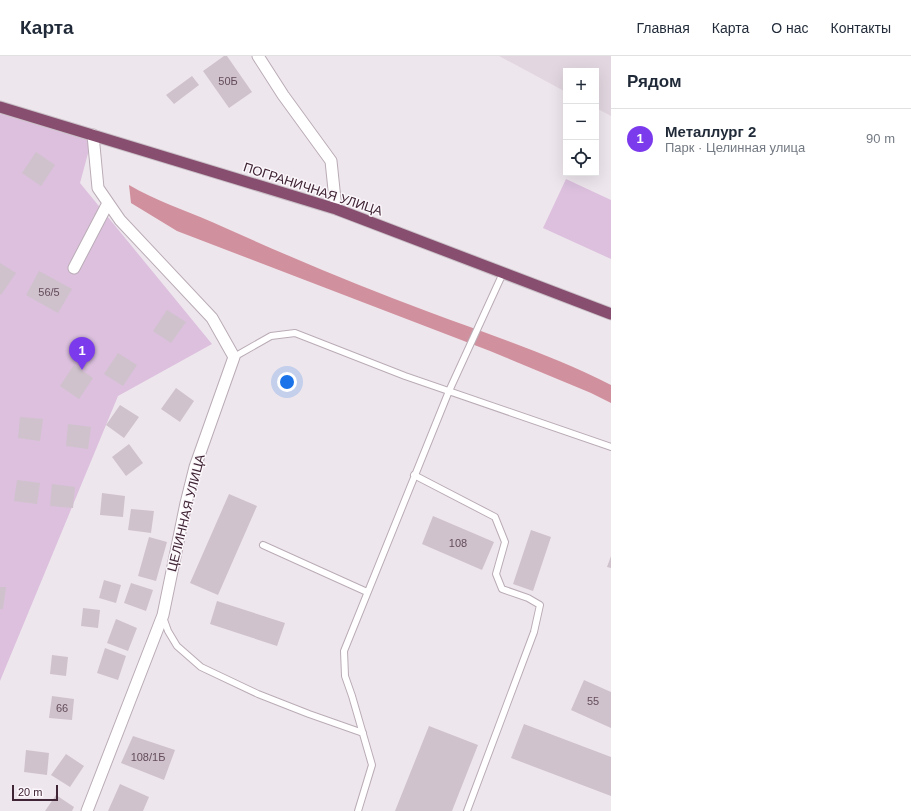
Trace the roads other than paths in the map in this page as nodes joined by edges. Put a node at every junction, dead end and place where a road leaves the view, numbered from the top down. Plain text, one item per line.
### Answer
1 (258, 56) edge
2 (0, 107) edge
3 (93, 135) junction
4 (108, 203) junction
5 (336, 209) junction
6 (74, 268) dead end
7 (502, 273) junction
8 (611, 314) edge
9 (234, 357) junction
10 (449, 391) junction
11 (611, 447) edge
12 (414, 475) junction
13 (263, 545) dead end
14 (367, 592) junction
15 (163, 615) junction
16 (363, 733) junction
17 (87, 811) edge
18 (358, 811) edge
19 (467, 811) edge

1 - 5 street
2 - 3 highway, ПОГРАНИЧНАЯ УЛИЦА
3 - 4 street
3 - 5 highway, ПОГРАНИЧНАЯ УЛИЦА
4 - 6 street
4 - 9 street
5 - 7 highway, ПОГРАНИЧНАЯ УЛИЦА
7 - 8 highway, ПОГРАНИЧНАЯ УЛИЦА
7 - 10 lane
9 - 10 lane
9 - 15 street, ЦЕЛИННАЯ УЛИЦА
10 - 11 lane
10 - 12 lane
12 - 14 lane
12 - 19 lane
13 - 14 lane
14 - 16 lane
15 - 16 lane
15 - 17 street, ЦЕЛИННАЯ УЛИЦА
16 - 18 lane

